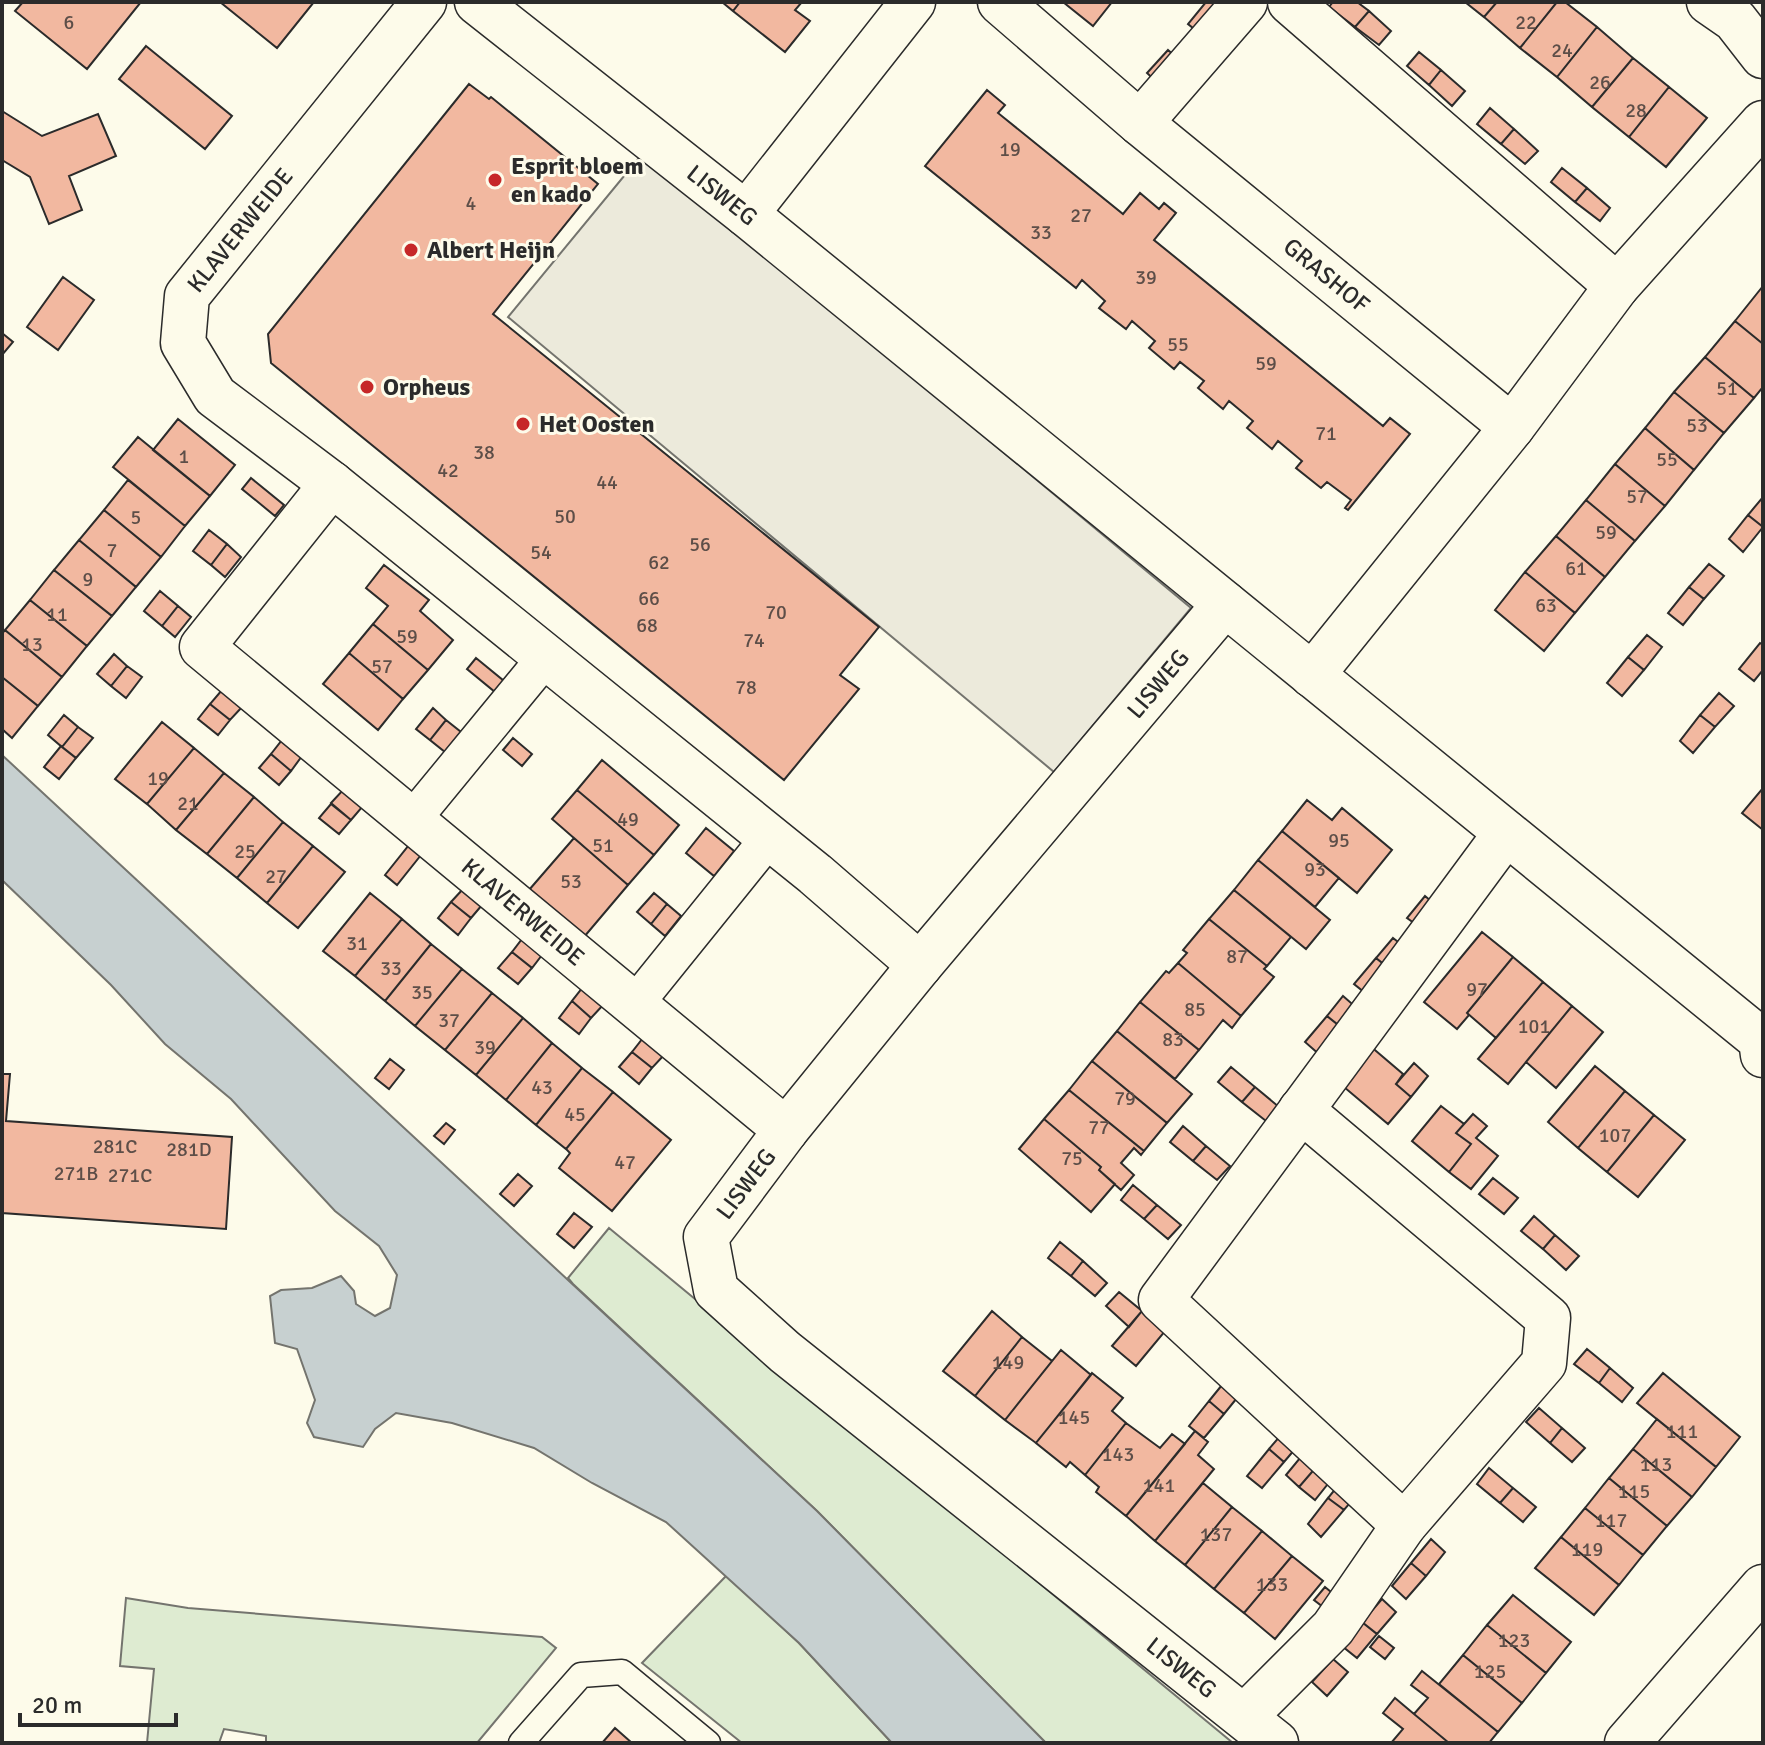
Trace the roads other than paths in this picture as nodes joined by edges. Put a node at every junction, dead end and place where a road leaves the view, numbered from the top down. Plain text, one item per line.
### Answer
1 (424, 2) edge
2 (477, 2) edge
3 (913, 2) edge
4 (1000, 2) edge
5 (1245, 2) edge
6 (1290, 2) edge
7 (1731, 8) edge
8 (1763, 56) edge
9 (1140, 123) junction
10 (1763, 123) edge
11 (746, 214) junction
12 (1617, 286) junction
13 (1512, 427) junction
14 (332, 484) junction
15 (1225, 604) junction
16 (546, 657) junction
17 (1312, 675) junction
18 (412, 820) junction
19 (1506, 833) junction
20 (769, 838) junction
21 (920, 965) junction
22 (635, 1004) junction
23 (1762, 1044) edge
24 (1301, 1110) junction
25 (786, 1130) junction
26 (1404, 1525) junction
27 (1763, 1587) edge
28 (1261, 1730) edge
29 (521, 1743) edge
30 (708, 1743) edge
31 (1627, 1743) edge

1 - 14 street, KLAVERWEIDE
2 - 11 street, LISWEG
3 - 11 street
4 - 9 street, GRASHOF
5 - 9 street
6 - 12 street
7 - 8 street
9 - 13 street, GRASHOF
10 - 12 street
11 - 15 street, LISWEG
12 - 13 street
13 - 17 street
14 - 16 street, KLAVERWEIDE
14 - 18 street, KLAVERWEIDE
15 - 17 street, LISWEG
15 - 21 street, LISWEG
16 - 18 street
16 - 20 street, KLAVERWEIDE
17 - 19 street, LISWEG
18 - 22 street, KLAVERWEIDE
19 - 23 street, LISWEG
19 - 24 street
20 - 21 street, KLAVERWEIDE
20 - 22 street
21 - 25 street, LISWEG
22 - 25 street, KLAVERWEIDE
24 - 26 street
24 - 26 street, LISWEG
25 - 28 street, LISWEG
26 - 28 street, LISWEG
27 - 31 street
29 - 30 lane

